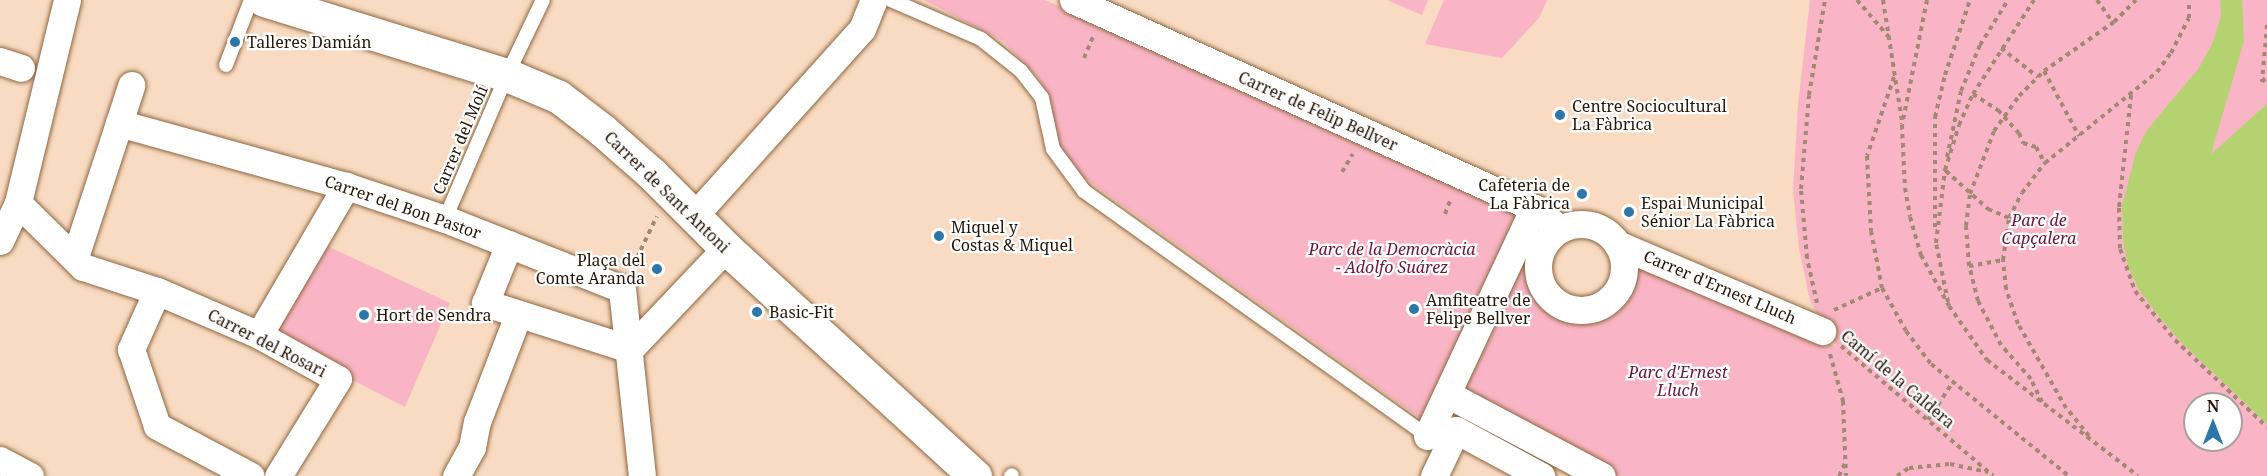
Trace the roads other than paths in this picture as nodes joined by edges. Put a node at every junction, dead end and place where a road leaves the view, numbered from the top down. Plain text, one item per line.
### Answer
1 (67, 0) edge
2 (251, 0) edge
3 (264, 0) edge
4 (543, 0) edge
5 (874, 0) edge
6 (891, 0) edge
7 (1073, 0) edge
8 (226, 65) dead end
9 (507, 75) junction
10 (131, 85) dead end
11 (119, 123) junction
12 (346, 186) junction
13 (12, 198) edge
14 (1534, 208) junction
15 (694, 216) junction
16 (445, 219) junction
17 (1560, 229) junction
18 (0, 241) edge
19 (509, 244) junction
20 (1617, 244) junction
21 (726, 248) junction
22 (75, 257) junction
23 (157, 291) junction
24 (518, 315) junction
25 (1821, 324) road end
26 (259, 335) junction
27 (630, 349) junction
28 (1447, 394) junction
29 (1443, 439) junction
30 (0, 460) edge
31 (30, 476) edge
32 (251, 476) edge
33 (278, 476) edge
34 (456, 476) edge
35 (642, 476) edge
36 (975, 476) edge
37 (1434, 476) edge
38 (1541, 476) edge
39 (1602, 476) edge

1 - 13 street
2 - 8 lane
3 - 9 street, Carrer de Sant Antoni
4 - 9 lane, Carrer del Molí
5 - 15 street
6 - 29 lane
7 - 14 street, Carrer de Felip Bellver
9 - 15 street, Carrer de Sant Antoni
9 - 16 lane, Carrer del Molí
10 - 11 street
11 - 12 street, Carrer del Bon Pastor
11 - 22 street
12 - 16 street, Carrer del Bon Pastor
12 - 26 street
13 - 18 street
13 - 22 street, Carrer del Rosari
14 - 17 street, Carrer de Felip Bellver
14 - 28 street
15 - 21 street, Carrer de Sant Antoni
16 - 19 street, Carrer del Bon Pastor
17 - 20 street
17 - 20 street
19 - 24 street
19 - 27 street, Carrer del Bon Pastor
20 - 25 street, Carrer d'Ernest Lluch
21 - 27 street
21 - 36 street, Carrer de Sant Antoni
22 - 23 street, Carrer del Rosari
23 - 26 street, Carrer del Rosari
23 - 32 street
24 - 27 street
24 - 34 street
26 - 33 street, Carrer del Rosari
27 - 35 street
28 - 29 street
28 - 39 street
29 - 37 street
29 - 38 street
30 - 31 street

